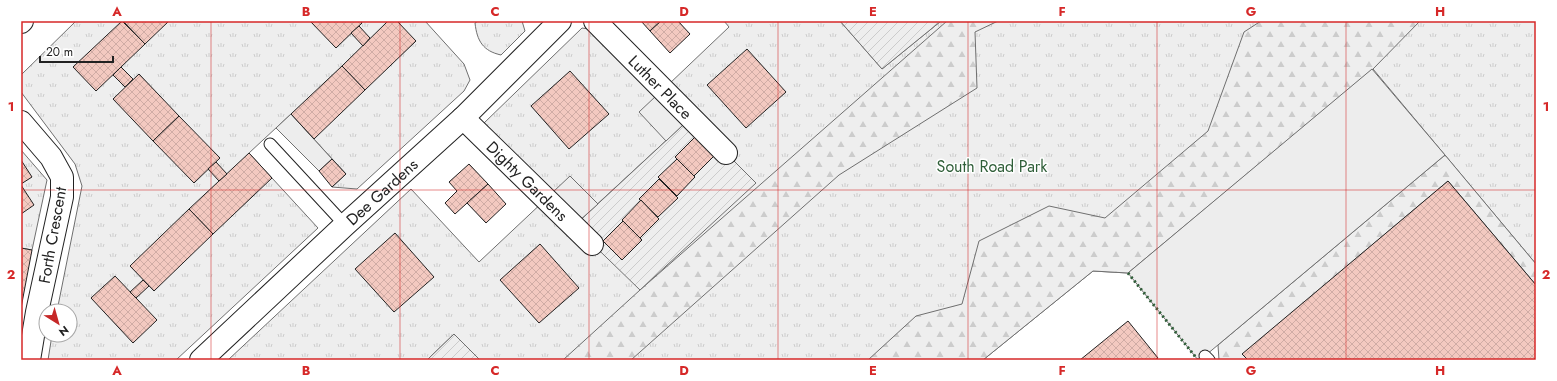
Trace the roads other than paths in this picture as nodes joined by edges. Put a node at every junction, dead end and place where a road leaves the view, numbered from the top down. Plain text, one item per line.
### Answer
1 (560, 21) edge
2 (595, 21) edge
3 (463, 118) junction
4 (21, 122) edge
5 (270, 144) dead end
6 (726, 153) dead end
7 (345, 225) junction
8 (592, 244) dead end
9 (29, 360) edge
10 (201, 360) edge

1 - 3 street, Dee Gardens
2 - 6 street, Luther Place
3 - 7 street, Dee Gardens
3 - 8 street, Dighty Gardens
4 - 9 street, Forth Crescent
5 - 7 lane
7 - 10 street, Dee Gardens

